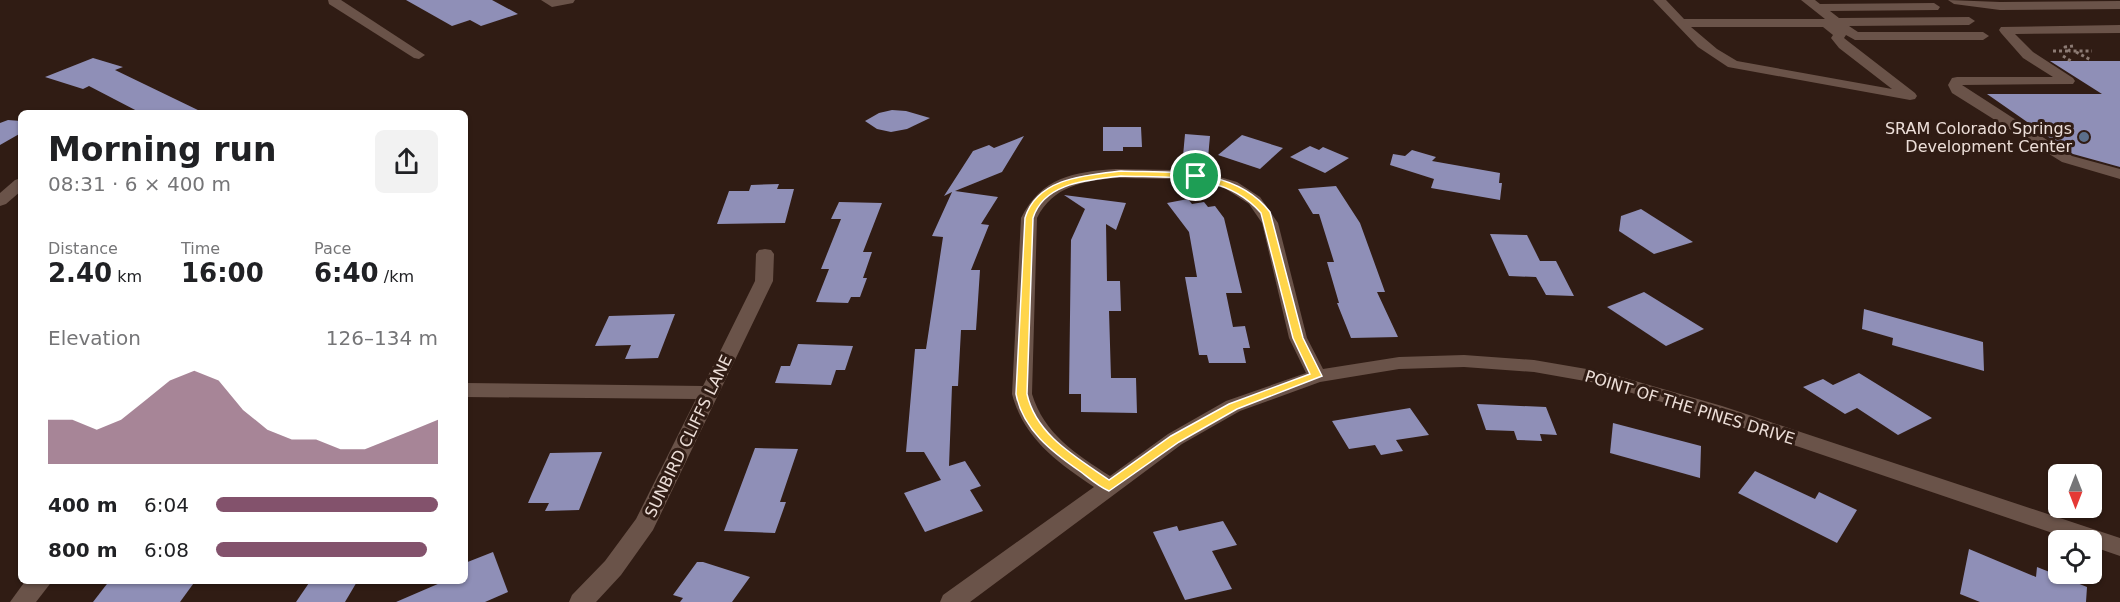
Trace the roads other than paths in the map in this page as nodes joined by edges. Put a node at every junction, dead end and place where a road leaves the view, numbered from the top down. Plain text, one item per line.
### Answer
1 (333, 0) edge
2 (547, 0) edge
3 (569, 0) edge
4 (1659, 0) edge
5 (1912, 0) edge
6 (1954, 0) edge
7 (1812, 4) edge
8 (1982, 4) junction
9 (2120, 5) edge
10 (1934, 7) junction
11 (1836, 22) junction
12 (1682, 23) junction
13 (1999, 24) junction
14 (2120, 28) edge
15 (1976, 29) junction
16 (419, 55) dead end
17 (2120, 174) edge
18 (18, 186) edge
19 (0, 201) edge
20 (765, 254) dead end
21 (1317, 376) junction
22 (468, 390) edge
23 (708, 393) junction
24 (1109, 486) junction
25 (2120, 547) edge
26 (38, 584) edge
27 (956, 601) edge
28 (22, 602) edge
29 (581, 602) edge

1 - 16 street
2 - 3 street
4 - 12 street
5 - 10 street
6 - 8 street
7 - 10 street
7 - 11 street
8 - 9 street
8 - 13 street
10 - 15 street
11 - 15 street
11 - 15 street
12 - 12 street
13 - 14 street
13 - 15 street
13 - 17 street
18 - 19 street
20 - 23 street, SUNBIRD CLIFFS LANE
21 - 24 street, POINT OF THE PINES DRIVE
21 - 24 street
21 - 25 street, POINT OF THE PINES DRIVE
22 - 23 street
23 - 29 street, SUNBIRD CLIFFS LANE
24 - 27 street, POINT OF THE PINES DRIVE
26 - 28 street

